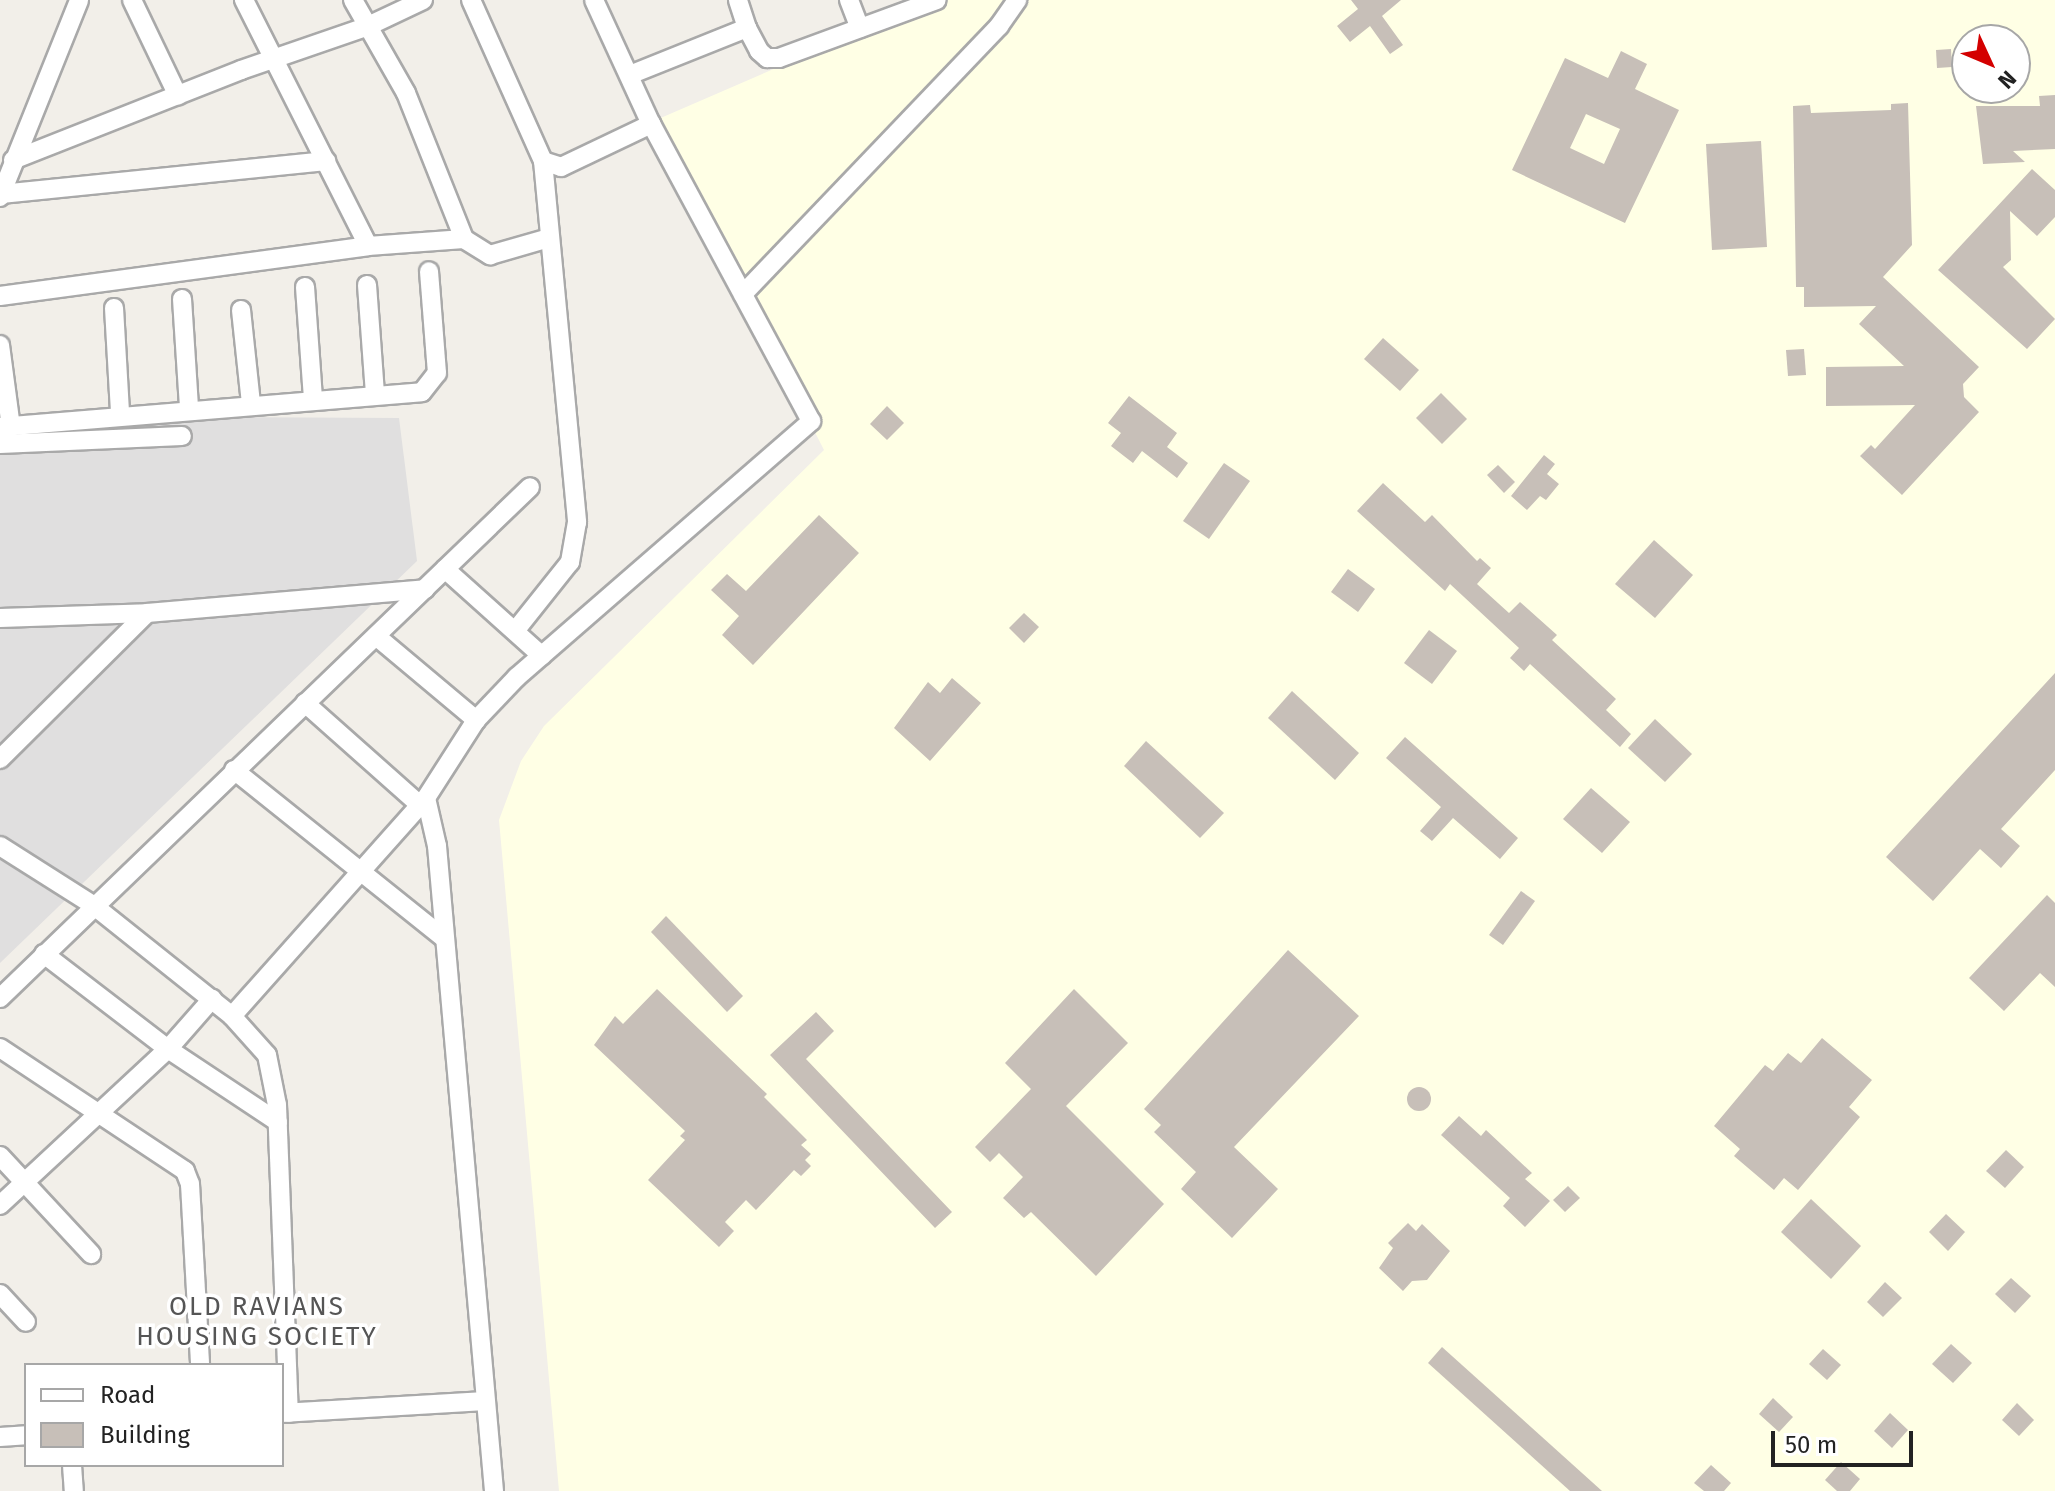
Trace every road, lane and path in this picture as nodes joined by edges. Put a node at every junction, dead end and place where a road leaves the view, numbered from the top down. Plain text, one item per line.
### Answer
1 (79, 0) edge
2 (132, 0) edge
3 (244, 0) edge
4 (353, 0) edge
5 (423, 0) edge
6 (471, 0) edge
7 (594, 0) edge
8 (738, 0) edge
9 (849, 0) edge
10 (937, 0) edge
11 (1017, 0) edge
12 (366, 27) junction
13 (747, 28) junction
14 (860, 28) junction
15 (271, 60) junction
16 (632, 74) junction
17 (178, 96) junction
18 (651, 124) junction
19 (13, 160) junction
20 (326, 161) junction
21 (543, 161) junction
22 (0, 196) edge
23 (549, 238) junction
24 (464, 239) junction
25 (368, 246) junction
26 (429, 271) dead end
27 (367, 285) dead end
28 (305, 287) dead end
29 (743, 294) junction
30 (0, 296) edge
31 (182, 299) dead end
32 (114, 308) dead end
33 (241, 310) dead end
34 (0, 345) edge
35 (375, 394) junction
36 (313, 399) junction
37 (251, 404) junction
38 (189, 408) junction
39 (120, 413) junction
40 (6, 427) edge
41 (182, 436) dead end
42 (0, 444) edge
43 (530, 487) dead end
44 (445, 569) junction
45 (425, 589) junction
46 (147, 613) junction
47 (0, 618) edge
48 (515, 631) junction
49 (376, 636) junction
50 (542, 656) junction
51 (305, 703) junction
52 (476, 720) junction
53 (0, 759) edge
54 (234, 770) junction
55 (423, 802) junction
56 (0, 846) edge
57 (357, 873) junction
58 (93, 905) junction
59 (445, 939) junction
60 (44, 954) junction
61 (0, 998) edge
62 (212, 999) junction
63 (232, 1016) junction
64 (0, 1048) edge
65 (168, 1049) junction
66 (99, 1114) junction
67 (278, 1122) junction
68 (0, 1156) edge
69 (25, 1181) junction
70 (0, 1205) edge
71 (91, 1254) dead end
72 (0, 1294) edge
73 (26, 1322) dead end
74 (200, 1363) edge
75 (485, 1401) junction
76 (286, 1413) edge
77 (24, 1435) edge
78 (0, 1437) edge
79 (72, 1467) edge
80 (74, 1491) edge
81 (494, 1491) edge

1 - 19 street
2 - 17 street
3 - 15 street
4 - 12 street
5 - 12 street
6 - 21 street
7 - 16 street
8 - 13 street
9 - 14 street
10 - 14 street
11 - 29 street
12 - 15 street
12 - 24 street
13 - 14 street
13 - 16 street
15 - 17 street
15 - 20 street
16 - 18 street
17 - 19 street
18 - 21 street
18 - 29 street
19 - 22 street
20 - 22 street
20 - 25 street
21 - 23 street
23 - 24 street
23 - 48 street
24 - 25 street
25 - 30 street
26 - 35 street
27 - 35 street
28 - 36 street
29 - 50 street
31 - 38 street
32 - 39 street
33 - 37 street
34 - 40 street
35 - 36 street
36 - 37 street
37 - 38 street
38 - 39 street
39 - 40 street
41 - 42 street
43 - 44 street
44 - 45 street
44 - 48 street
45 - 46 street
45 - 49 street
46 - 47 street
46 - 53 street
48 - 50 street
49 - 51 street
49 - 52 street
50 - 52 street
51 - 54 street
51 - 55 street
52 - 55 street
54 - 57 street
54 - 58 street
55 - 57 street
55 - 59 street
56 - 58 street
57 - 59 street
57 - 63 street
58 - 60 street
58 - 62 street
59 - 75 street
60 - 61 street
60 - 65 street
62 - 63 street
62 - 65 street
63 - 67 street
64 - 66 street
65 - 66 street
65 - 67 street
66 - 69 street
66 - 74 street
67 - 76 street
68 - 69 street
69 - 70 street
69 - 71 street
72 - 73 street
75 - 76 street
75 - 81 street
77 - 78 street
79 - 80 street

